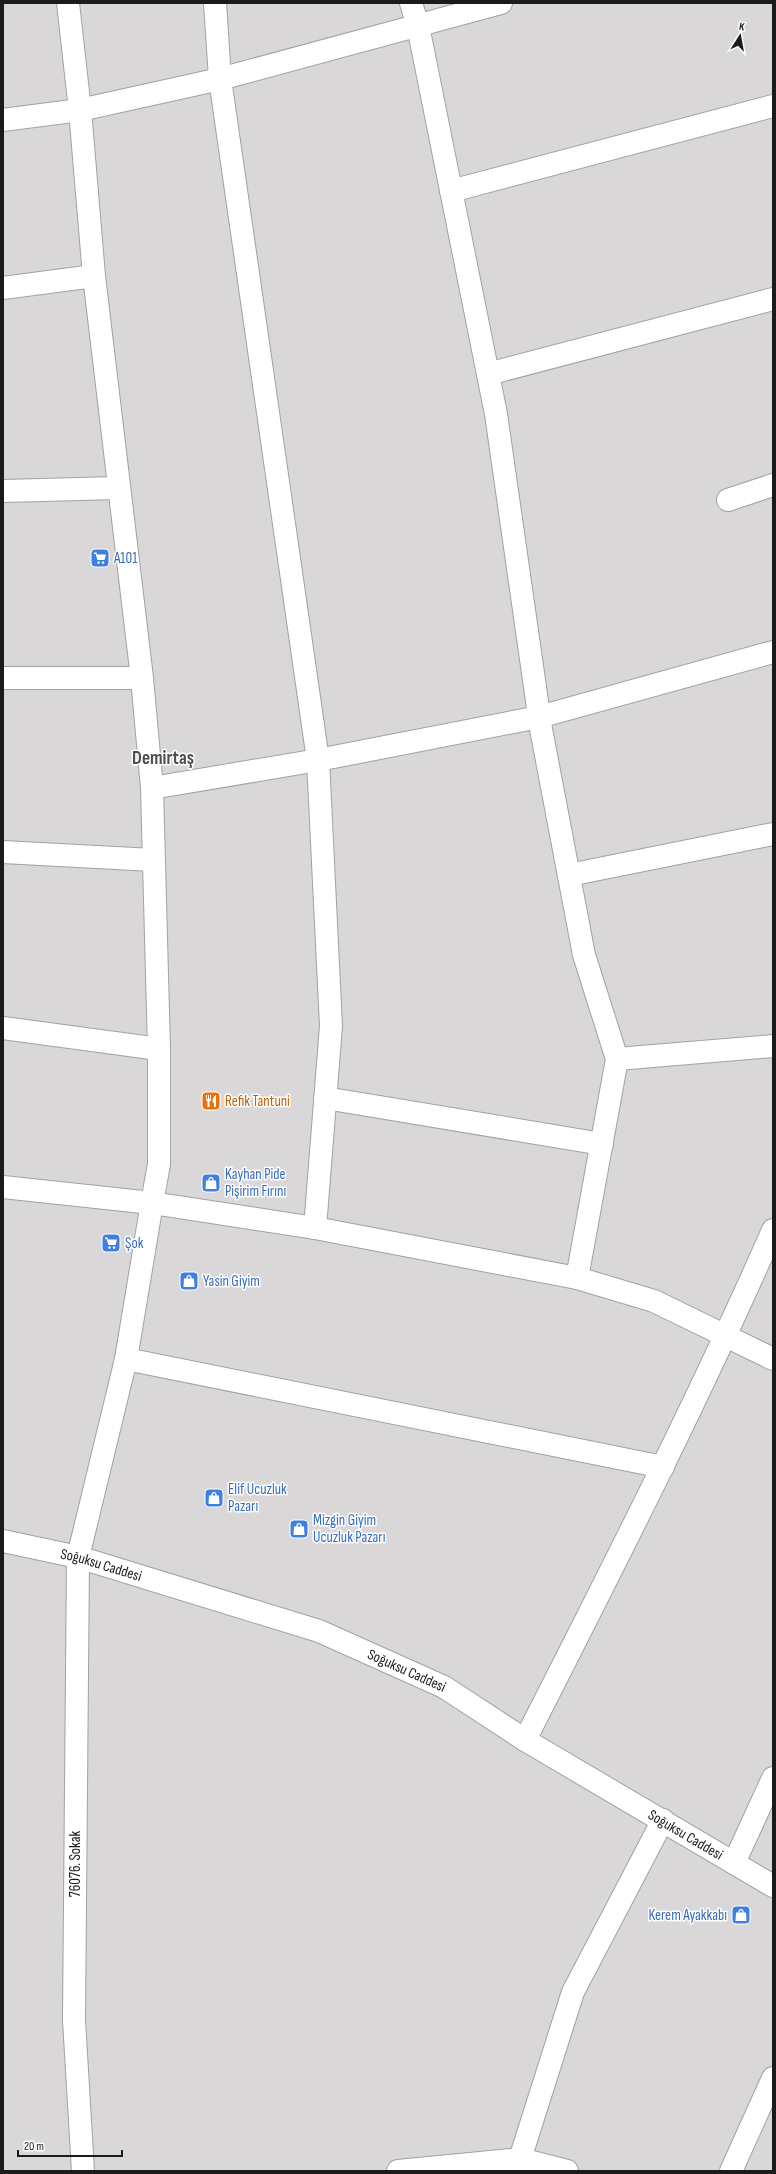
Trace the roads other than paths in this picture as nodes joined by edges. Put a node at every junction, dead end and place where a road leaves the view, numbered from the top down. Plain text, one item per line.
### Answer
1 (68, 3) edge
2 (215, 3) edge
3 (411, 3) edge
4 (501, 3) edge
5 (418, 26) junction
6 (220, 79) junction
7 (773, 106) edge
8 (80, 110) junction
9 (3, 120) edge
10 (451, 191) junction
11 (94, 276) junction
12 (3, 288) edge
13 (773, 299) edge
14 (488, 374) junction
15 (773, 485) edge
16 (118, 488) junction
17 (3, 492) edge
18 (728, 500) dead end
19 (773, 652) edge
20 (3, 678) edge
21 (142, 678) junction
22 (539, 717) junction
23 (318, 760) junction
24 (152, 788) junction
25 (773, 834) edge
26 (3, 852) edge
27 (153, 860) junction
28 (569, 875) junction
29 (3, 1028) edge
30 (773, 1046) edge
31 (159, 1049) junction
32 (617, 1059) junction
33 (325, 1098) junction
34 (602, 1144) junction
35 (3, 1187) edge
36 (152, 1203) junction
37 (315, 1228) junction
38 (773, 1230) edge
39 (577, 1278) junction
40 (727, 1336) junction
41 (126, 1359) junction
42 (773, 1359) edge
43 (663, 1467) junction
44 (3, 1541) edge
45 (78, 1557) junction
46 (525, 1740) junction
47 (773, 1778) edge
48 (663, 1820) junction
49 (734, 1864) junction
50 (773, 1886) edge
51 (773, 2078) edge
52 (520, 2165) edge
53 (83, 2171) edge
54 (398, 2171) edge
55 (567, 2171) edge
56 (731, 2171) edge

1 - 8 street, 76076. Sokak
2 - 6 street
3 - 5 street
4 - 5 street
5 - 6 street
5 - 10 street
6 - 8 street
6 - 23 street
7 - 10 street
8 - 9 street
8 - 11 street, 76076. Sokak
10 - 14 street
11 - 12 street
11 - 16 street, 76076. Sokak
13 - 14 street
14 - 22 street
15 - 18 street
16 - 17 street
16 - 21 street, 76076. Sokak
19 - 22 street
20 - 21 street
21 - 24 street, 76076. Sokak
22 - 23 street
22 - 28 street
23 - 24 street
23 - 33 street
24 - 27 street, 76076. Sokak
25 - 28 street
26 - 27 street
27 - 31 street, 76076. Sokak
28 - 32 street
29 - 31 street
30 - 32 street
31 - 36 street, 76076. Sokak
32 - 34 street
33 - 34 street
33 - 37 street
34 - 39 street
35 - 36 street
36 - 37 street
36 - 41 street, 76076. Sokak
37 - 39 street
38 - 40 street
39 - 40 street
40 - 42 street
40 - 43 street
41 - 43 street
41 - 45 street, 76076. Sokak
43 - 46 street
44 - 45 street, Soğuksu Caddesi
45 - 46 street, Soğuksu Caddesi
45 - 53 street, 76076. Sokak
46 - 48 street, Soğuksu Caddesi
47 - 49 street
48 - 49 street, Soğuksu Caddesi
48 - 52 street
49 - 50 street, Soğuksu Caddesi
51 - 56 street
52 - 54 street
52 - 55 street

